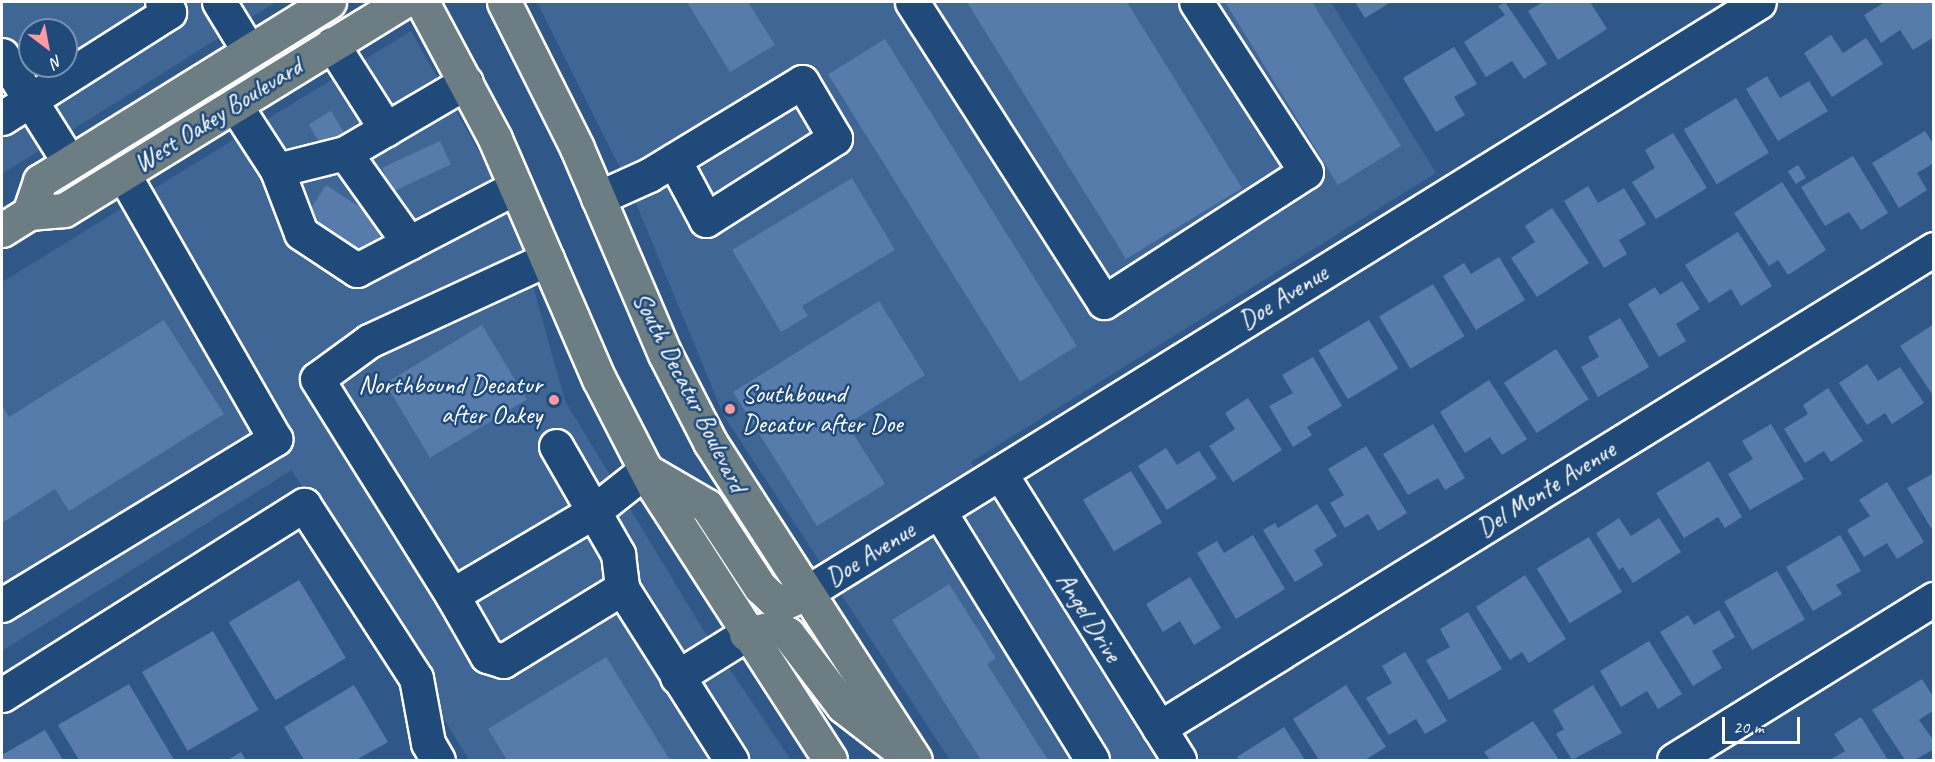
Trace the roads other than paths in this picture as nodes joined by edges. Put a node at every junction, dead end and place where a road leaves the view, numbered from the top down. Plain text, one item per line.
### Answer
1 (162, 2) edge
2 (219, 2) edge
3 (329, 2) edge
4 (402, 2) edge
5 (422, 2) edge
6 (504, 2) edge
7 (912, 2) edge
8 (1196, 2) edge
9 (1759, 2) edge
10 (332, 44) junction
11 (249, 51) junction
12 (2, 55) edge
13 (466, 82) junction
14 (30, 100) junction
15 (235, 105) junction
16 (2, 118) edge
17 (386, 129) junction
18 (345, 153) junction
19 (674, 160) junction
20 (69, 162) junction
21 (276, 170) junction
22 (123, 174) junction
23 (516, 187) junction
24 (598, 198) junction
25 (29, 213) junction
26 (2, 230) edge
27 (409, 243) junction
28 (1934, 249) edge
29 (547, 260) junction
30 (555, 446) dead end
31 (646, 470) junction
32 (1000, 473) junction
33 (939, 511) junction
34 (593, 512) junction
35 (621, 588) junction
36 (806, 594) junction
37 (452, 595) junction
38 (1934, 599) edge
39 (2, 605) edge
40 (746, 634) junction
41 (677, 677) junction
42 (2, 695) edge
43 (1159, 728) junction
44 (438, 760) edge
45 (731, 760) edge
46 (830, 760) edge
47 (915, 760) edge
48 (1092, 760) edge
49 (1179, 760) edge
50 (1674, 760) edge

1 - 14 street
2 - 11 street
3 - 11 main road, West Oakey Boulevard
4 - 10 main road, West Oakey Boulevard
5 - 13 main road
6 - 24 main road, South Decatur Boulevard
7 - 8 street
9 - 32 street, Doe Avenue
10 - 15 main road, West Oakey Boulevard
10 - 17 street
11 - 20 main road, West Oakey Boulevard
12 - 14 street
13 - 17 street
13 - 23 main road
14 - 16 street
14 - 20 street
15 - 21 street
15 - 22 main road, West Oakey Boulevard
17 - 18 street
18 - 21 street
18 - 27 street
19 - 19 street
19 - 24 street
20 - 25 main road, West Oakey Boulevard
21 - 27 street
22 - 25 main road, West Oakey Boulevard
22 - 39 street
23 - 27 street
23 - 29 main road
24 - 36 main road, South Decatur Boulevard
25 - 26 main road, West Oakey Boulevard
28 - 43 street, Del Monte Avenue
29 - 31 main road
29 - 37 street
30 - 34 street
31 - 34 street
31 - 36 main road
31 - 40 main road
32 - 33 street, Doe Avenue
32 - 43 street, Angel Drive
33 - 36 street, Doe Avenue
33 - 48 street
34 - 35 street
34 - 37 street
35 - 37 street
35 - 41 street
36 - 47 main road, South Decatur Boulevard
38 - 50 street
40 - 41 street
40 - 46 main road
40 - 47 main road
41 - 45 street
42 - 44 street
43 - 49 street, Angel Drive

